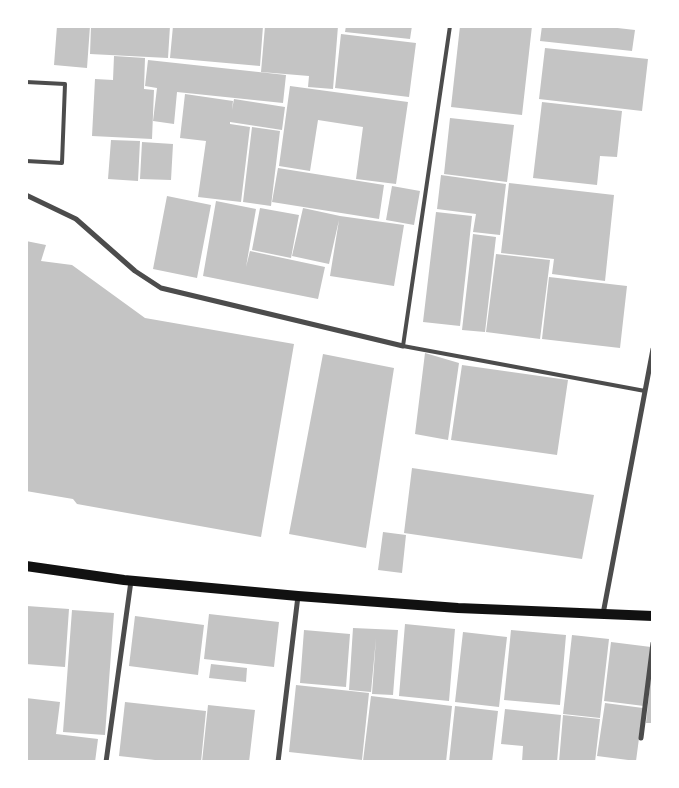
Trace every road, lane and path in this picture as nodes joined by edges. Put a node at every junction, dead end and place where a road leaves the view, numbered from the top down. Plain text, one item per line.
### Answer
1 (450, 26) edge
2 (26, 82) edge
3 (26, 161) edge
4 (26, 194) edge
5 (403, 346) junction
6 (653, 349) edge
7 (645, 390) junction
8 (26, 566) edge
9 (131, 580) junction
10 (298, 596) junction
11 (604, 614) junction
12 (653, 616) edge
13 (653, 643) edge
14 (641, 738) dead end
15 (106, 762) edge
16 (278, 762) edge

1 - 5 lane
2 - 3 lane
4 - 5 street
5 - 7 lane
6 - 7 street
7 - 11 street
8 - 9 main road
9 - 10 main road
9 - 15 street
10 - 11 main road
10 - 16 street
11 - 12 main road
13 - 14 street

